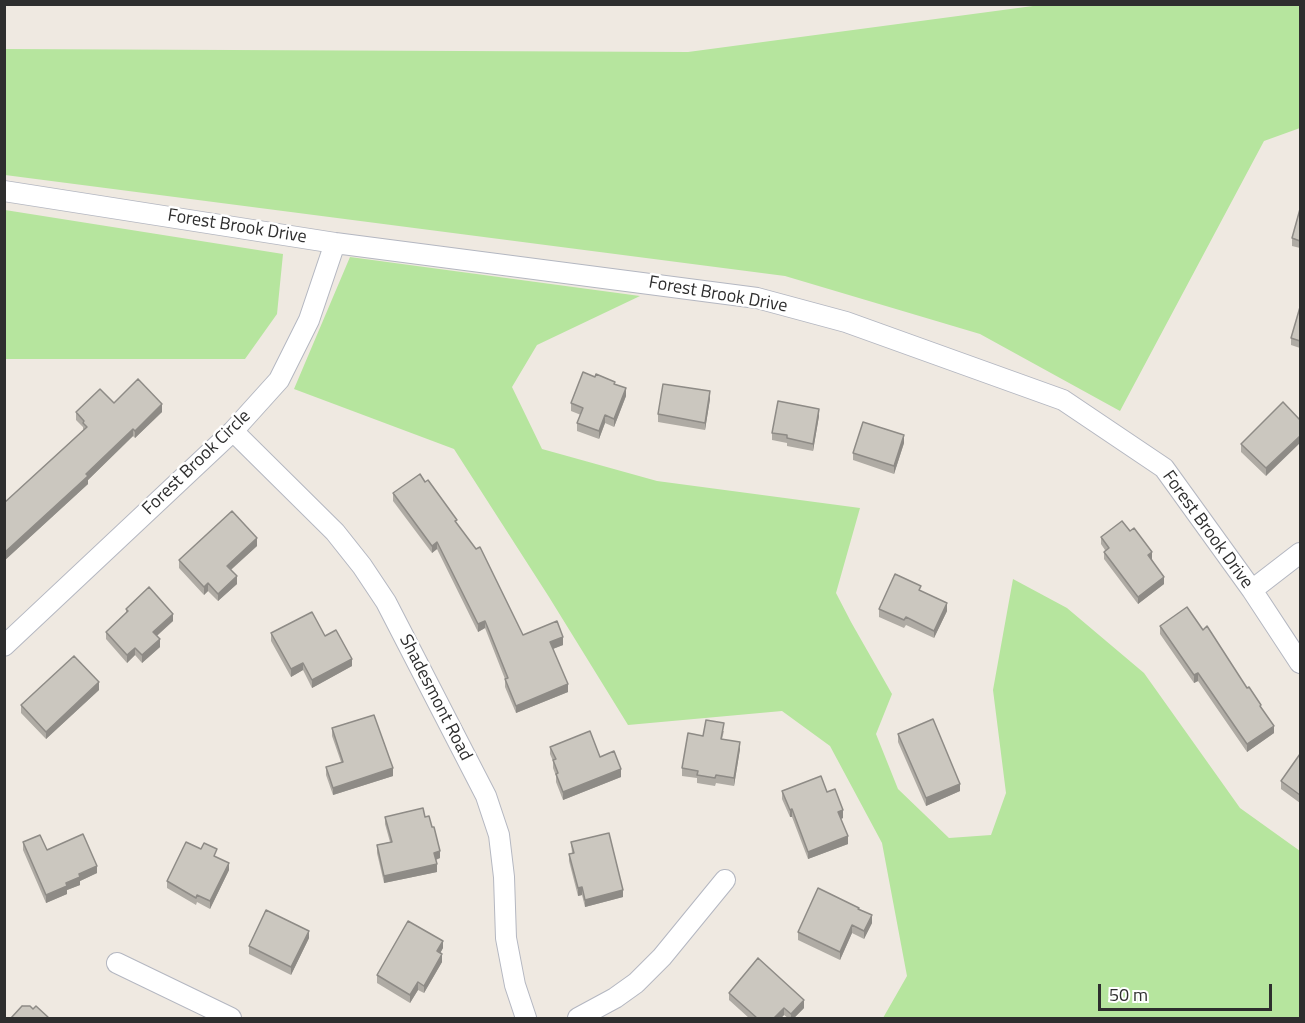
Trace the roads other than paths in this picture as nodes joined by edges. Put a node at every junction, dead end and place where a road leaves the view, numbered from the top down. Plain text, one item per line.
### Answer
1 (4, 191) edge
2 (334, 243) junction
3 (233, 431) junction
4 (1300, 553) edge
5 (1252, 590) junction
6 (4, 646) edge
7 (1300, 663) edge
8 (725, 880) dead end
9 (117, 963) dead end
10 (231, 1018) edge
11 (526, 1018) edge
12 (578, 1018) edge

1 - 2 street, Forest Brook Drive
2 - 3 street, Forest Brook Circle
2 - 5 street, Forest Brook Drive
3 - 6 street, Forest Brook Circle
3 - 11 street, Shadesmont Road
4 - 5 street
5 - 7 street, Forest Brook Drive
8 - 12 street
9 - 10 street

